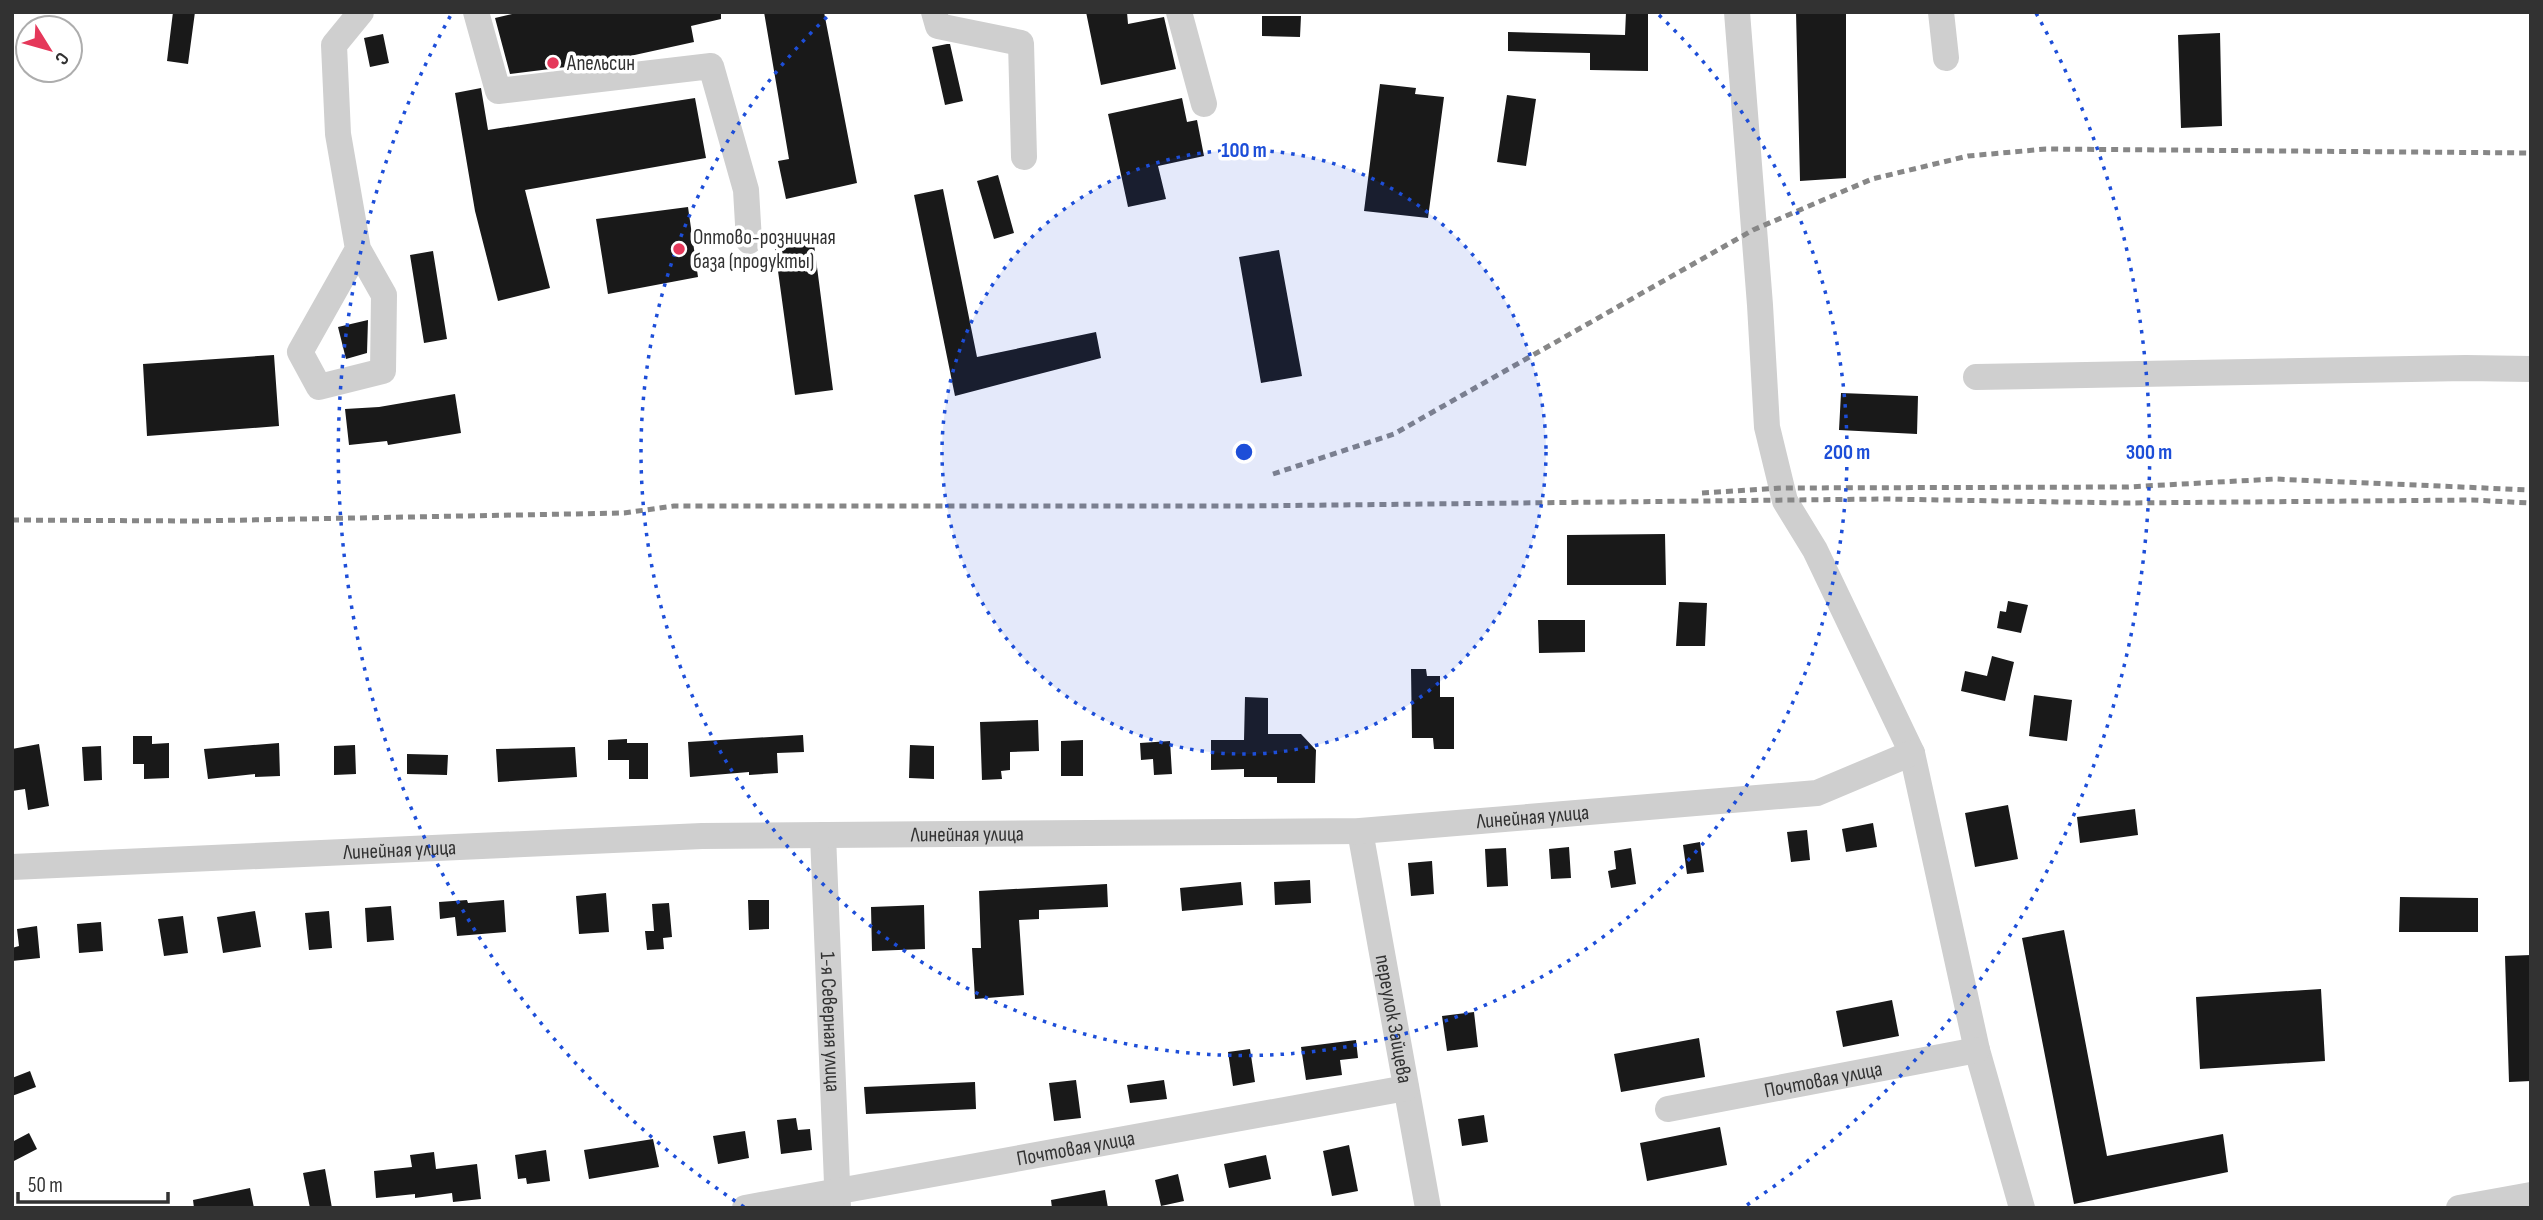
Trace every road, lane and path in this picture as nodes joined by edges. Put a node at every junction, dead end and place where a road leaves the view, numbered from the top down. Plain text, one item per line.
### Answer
1 (360, 12) edge
2 (475, 12) edge
3 (934, 12) edge
4 (1179, 12) edge
5 (1737, 12) edge
6 (1941, 12) edge
7 (1946, 58) dead end
8 (1203, 104) dead end
9 (1024, 157) dead end
10 (749, 241) dead end
11 (358, 248) junction
12 (2531, 369) edge
13 (1976, 377) dead end
14 (1912, 753) junction
15 (1360, 831) junction
16 (823, 835) junction
17 (12, 867) edge
18 (1977, 1050) junction
19 (1406, 1088) junction
20 (1668, 1109) dead end
21 (2531, 1195) edge
22 (838, 1200) edge
23 (745, 1208) edge
24 (1428, 1208) edge
25 (2022, 1208) edge
26 (2459, 1208) edge

1 - 11 street
2 - 10 street
3 - 9 street
4 - 8 street
5 - 14 street
6 - 7 street
11 - 11 street
12 - 13 street
14 - 15 street, Линейная улица
14 - 18 street
15 - 16 street, Линейная улица
15 - 19 street, переулок Зайцева
16 - 17 street, Линейная улица
16 - 22 street, 1-я Северная улица
18 - 20 street, Почтовая улица
18 - 25 street
19 - 22 street, Почтовая улица
19 - 24 street, переулок Зайцева
21 - 26 street
22 - 23 street, Почтовая улица

